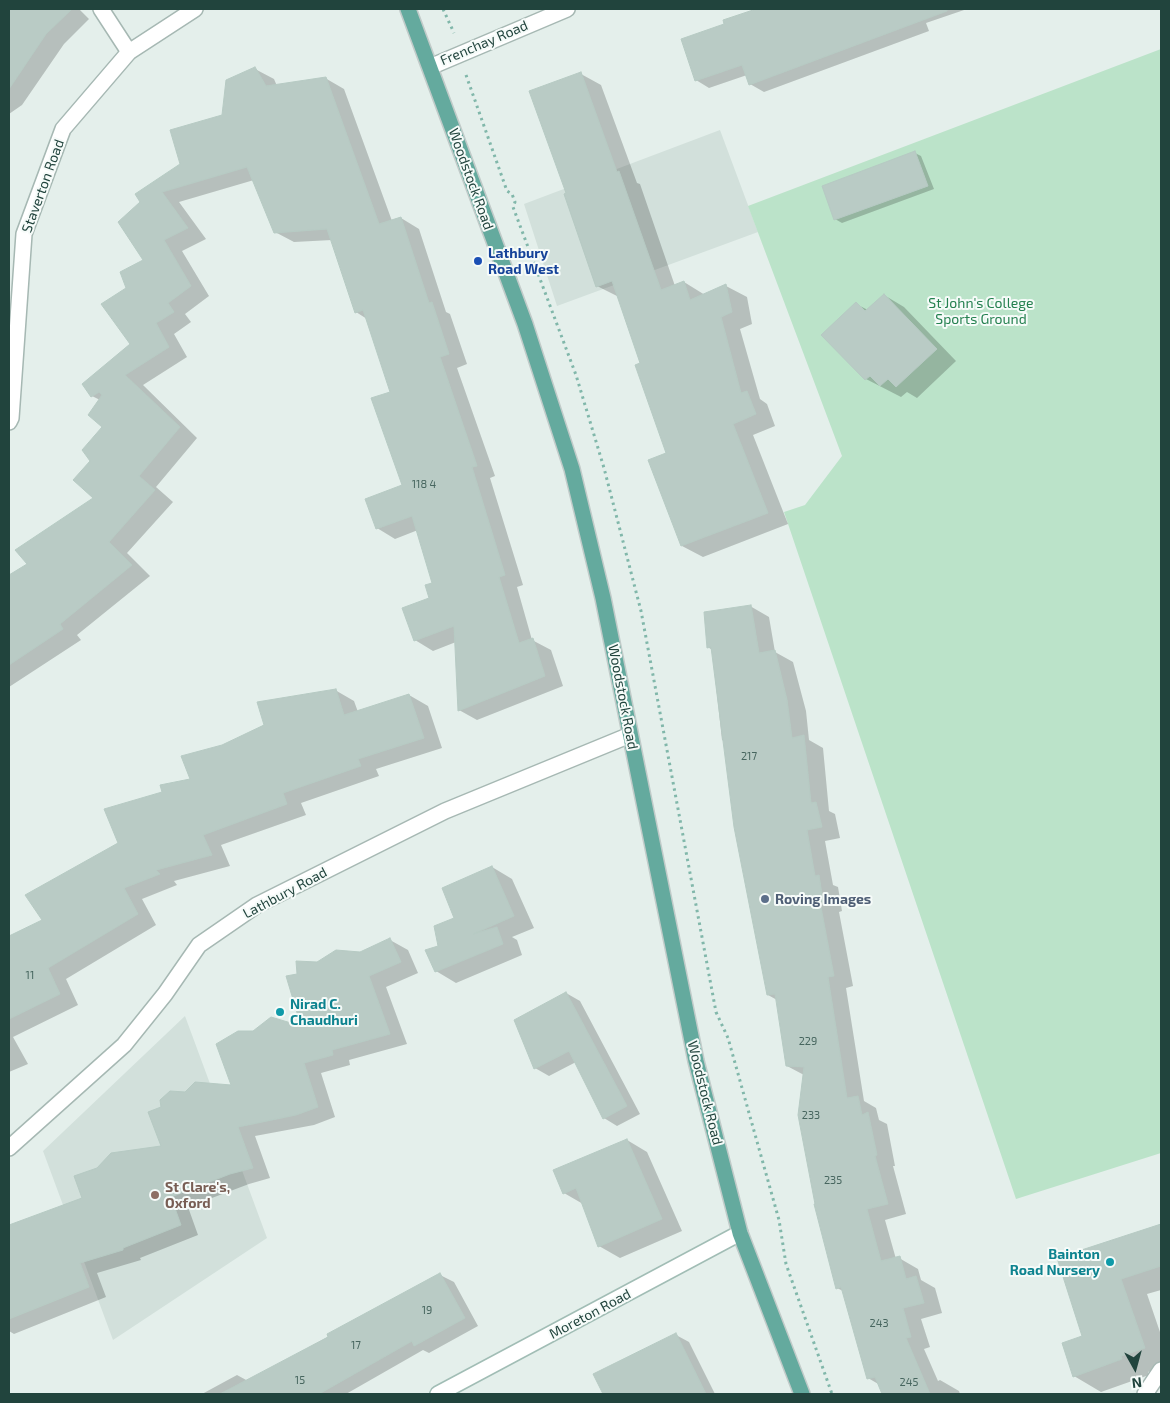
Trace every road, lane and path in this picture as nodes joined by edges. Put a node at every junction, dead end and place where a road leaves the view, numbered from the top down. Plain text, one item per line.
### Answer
1 (101, 9) edge
2 (195, 9) edge
3 (408, 9) edge
4 (443, 9) edge
5 (567, 9) edge
6 (459, 37) dead end
7 (129, 52) junction
8 (430, 67) junction
9 (464, 69) dead end
10 (9, 422) edge
11 (630, 735) junction
12 (9, 1148) edge
13 (740, 1233) junction
14 (1161, 1370) edge
15 (438, 1394) edge
16 (802, 1394) edge
17 (832, 1394) edge
18 (1145, 1394) edge

1 - 7 street
2 - 7 street, Staverton Road
3 - 8 main road, Woodstock Road
4 - 6 path
5 - 8 street, Frenchay Road
7 - 10 street, Staverton Road
8 - 11 main road, Woodstock Road
9 - 17 path
11 - 12 street, Lathbury Road
11 - 13 main road, Woodstock Road
13 - 15 street, Moreton Road
13 - 16 main road, Woodstock Road
14 - 18 street

